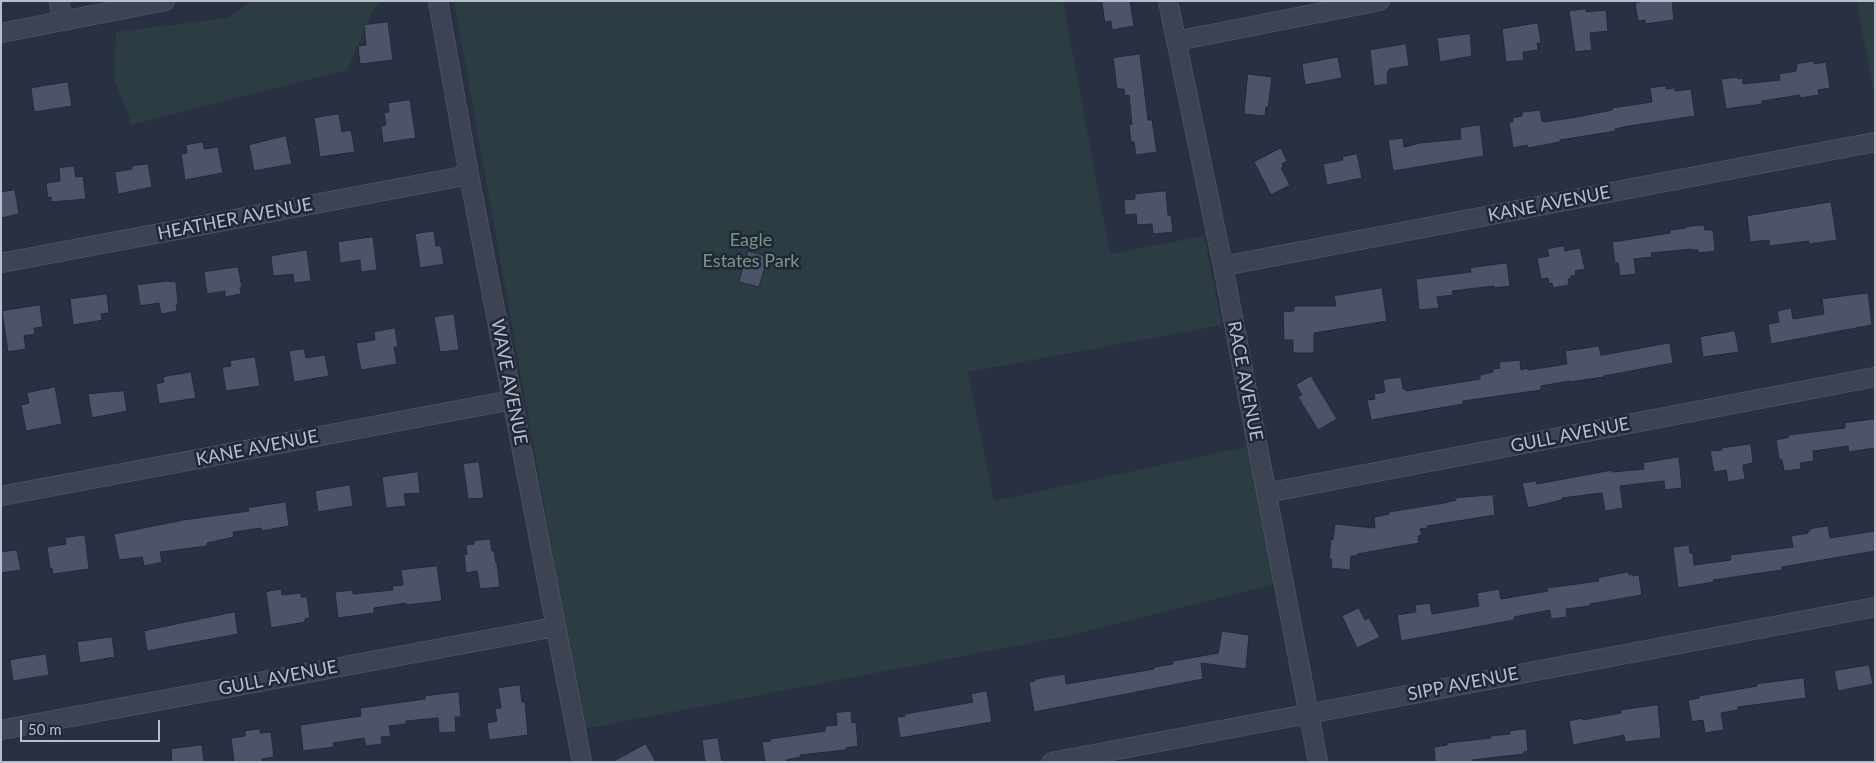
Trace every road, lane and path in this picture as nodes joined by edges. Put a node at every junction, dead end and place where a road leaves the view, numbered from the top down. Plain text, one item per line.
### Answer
1 (59, 1) edge
2 (165, 1) edge
3 (438, 1) edge
4 (1168, 1) edge
5 (1380, 1) edge
6 (63, 21) junction
7 (1, 33) edge
8 (1176, 41) junction
9 (1875, 142) edge
10 (469, 175) junction
11 (1, 263) edge
12 (1223, 266) junction
13 (1875, 377) edge
14 (512, 400) junction
15 (1266, 492) junction
16 (1, 496) edge
17 (1875, 607) edge
18 (555, 627) junction
19 (1309, 713) junction
20 (1, 730) edge
21 (582, 762) edge
22 (1052, 762) edge
23 (1318, 762) edge

1 - 6 street
2 - 6 street
3 - 10 street, WAVE AVENUE
4 - 8 street, RACE AVENUE
5 - 8 street
6 - 7 street
8 - 12 street, RACE AVENUE
9 - 12 street, KANE AVENUE
10 - 11 street, HEATHER AVENUE
10 - 14 street, WAVE AVENUE
12 - 15 street, RACE AVENUE
13 - 15 street, GULL AVENUE
14 - 16 street, KANE AVENUE
14 - 18 street, WAVE AVENUE
15 - 19 street, RACE AVENUE
17 - 19 street, SIPP AVENUE
18 - 20 street, GULL AVENUE
18 - 21 street, WAVE AVENUE
19 - 22 street, SIPP AVENUE
19 - 23 street, RACE AVENUE

